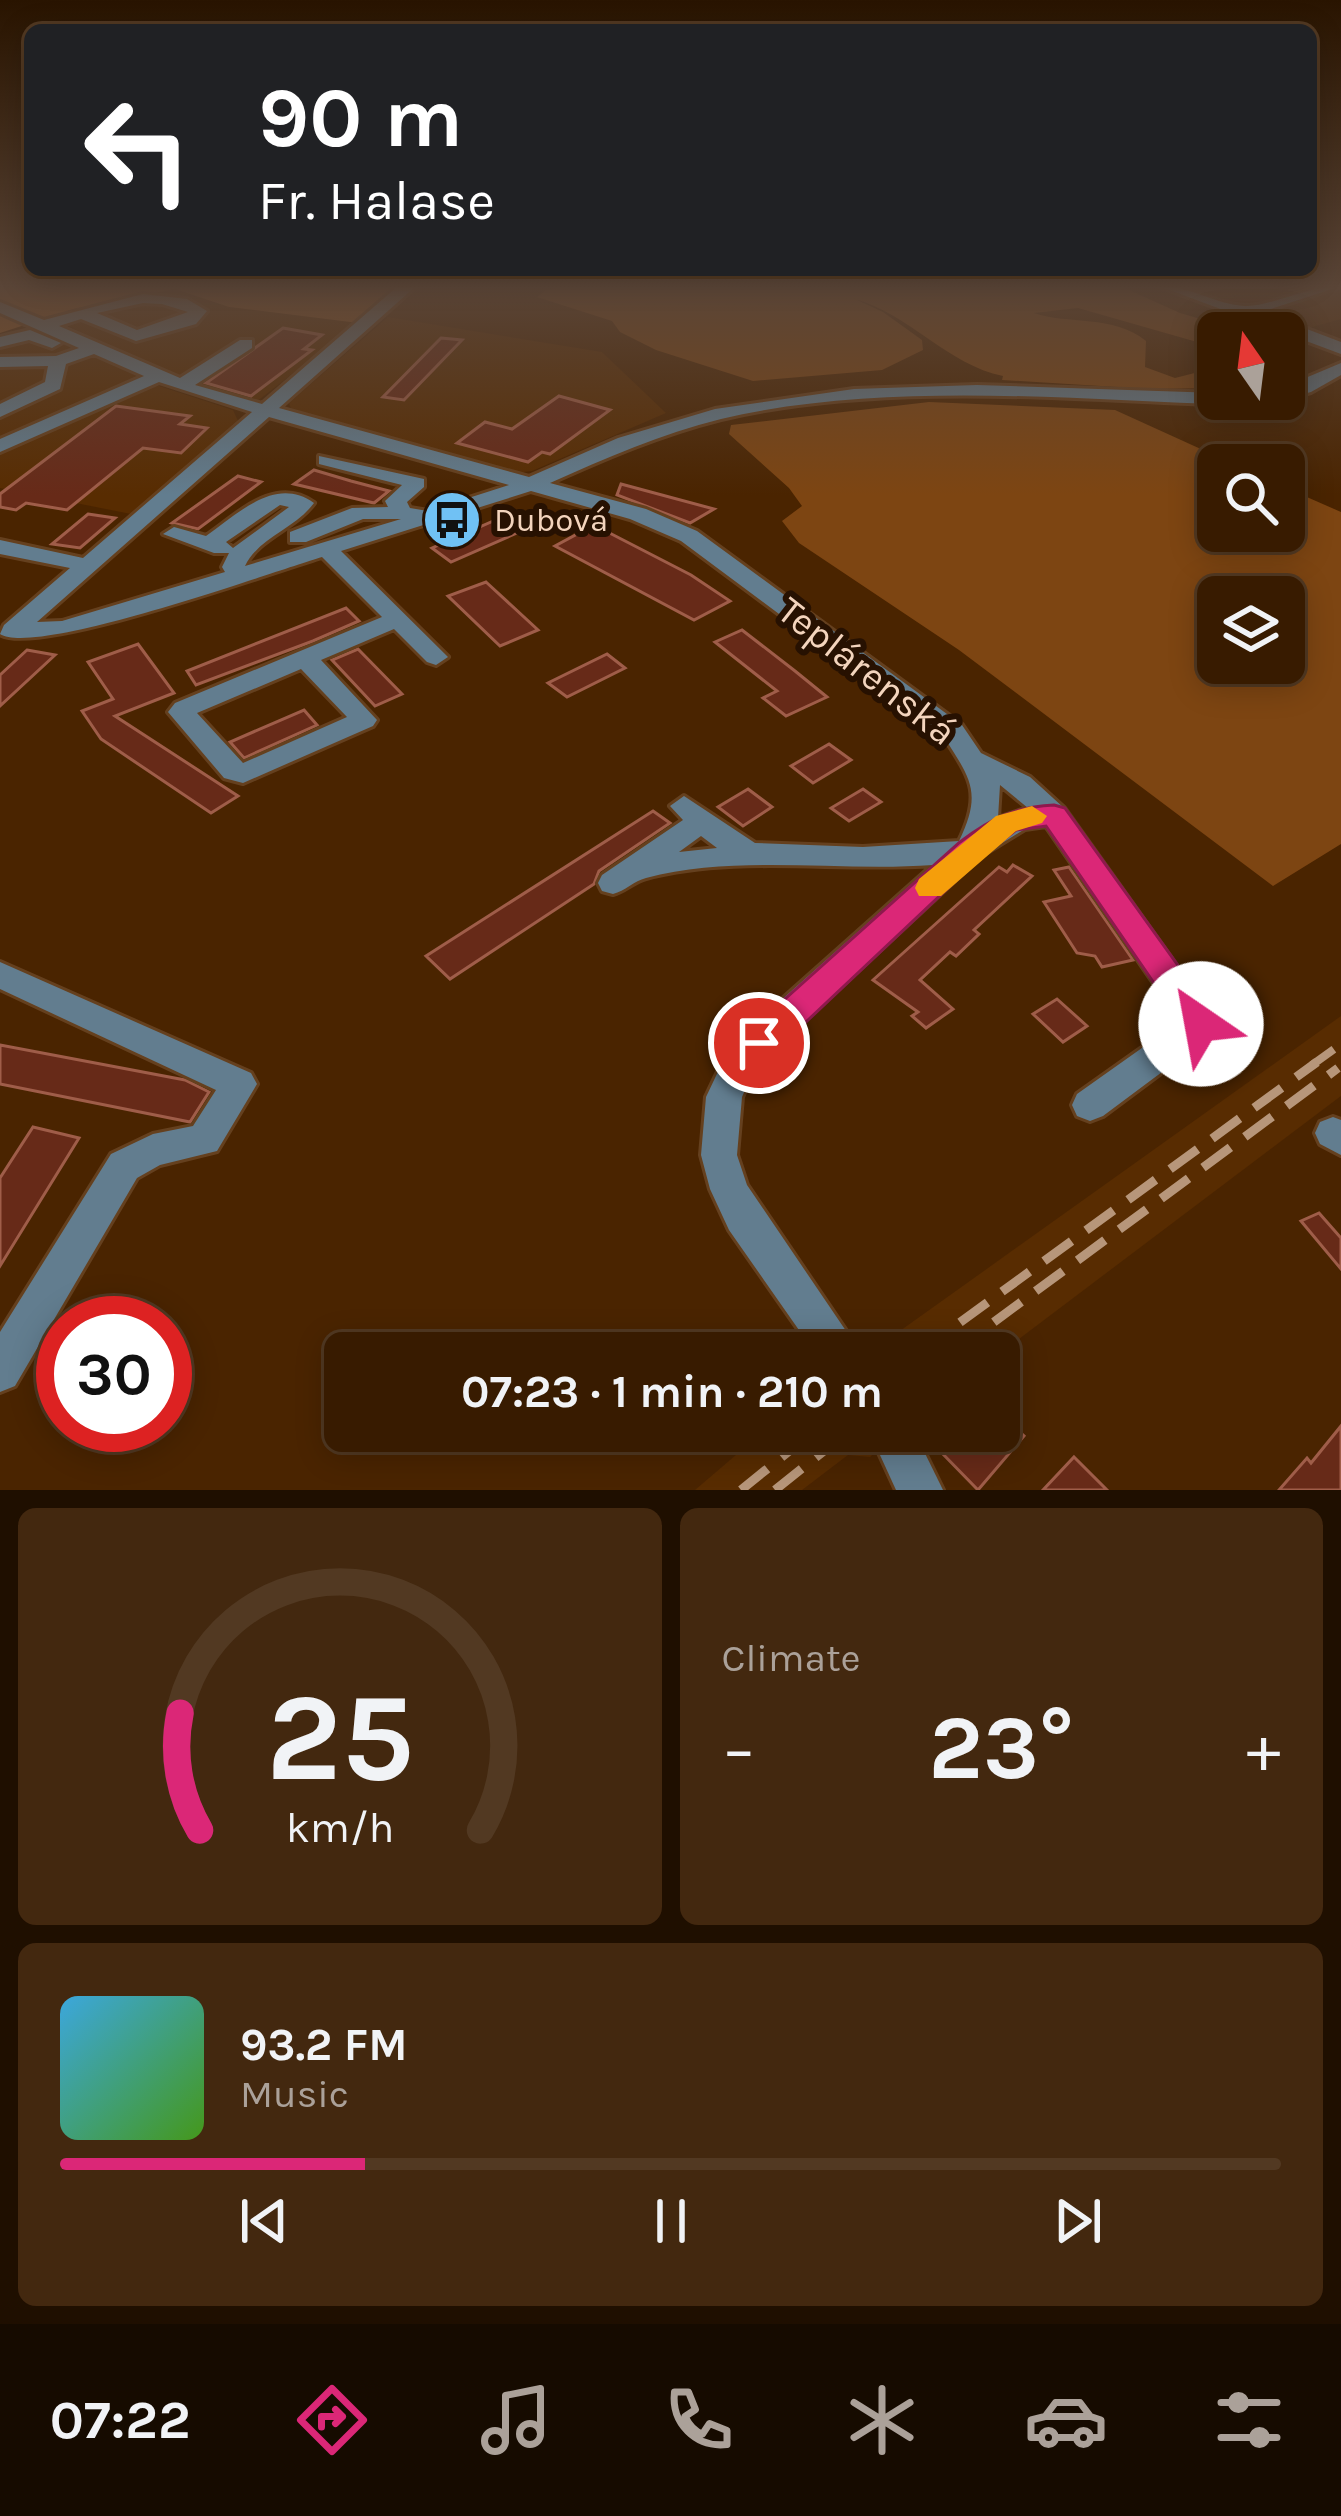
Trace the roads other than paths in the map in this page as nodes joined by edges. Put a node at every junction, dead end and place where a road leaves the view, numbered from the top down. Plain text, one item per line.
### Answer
1 (72, 356) edge
2 (101, 356) edge
3 (228, 356) edge
4 (330, 356) edge
5 (58, 361) junction
6 (0, 362) edge
7 (1341, 368) edge
8 (156, 377) junction
9 (0, 379) edge
10 (180, 386) junction
11 (1305, 388) edge
12 (34, 397) junction
13 (1197, 398) edge
14 (0, 411) edge
15 (266, 413) junction
16 (0, 446) edge
17 (326, 460) dead end
18 (417, 483) junction
19 (531, 484) junction
20 (443, 489) dead end
21 (399, 507) junction
22 (429, 518) junction
23 (174, 534) dead end
24 (209, 544) junction
25 (0, 547) edge
26 (325, 548) junction
27 (243, 556) junction
28 (91, 566) junction
29 (397, 619) junction
30 (6, 637) edge
31 (304, 657) junction
32 (436, 657) dead end
33 (975, 760) junction
34 (1054, 815) junction
35 (970, 849) junction
36 (755, 854) junction
37 (0, 975) edge
38 (1090, 1105) dead end
39 (825, 1332) edge
40 (0, 1371) edge
41 (901, 1452) edge
42 (920, 1490) edge

1 - 5 street
2 - 8 street, Teplárenská
3 - 10 street
4 - 15 street
5 - 6 street
5 - 12 street
7 - 11 street
8 - 10 street, Teplárenská
8 - 16 street
9 - 12 street
10 - 15 street, Teplárenská
12 - 14 street
13 - 19 street
15 - 19 street, Teplárenská
15 - 28 street
17 - 18 street
18 - 20 street
18 - 21 street
19 - 22 street
19 - 33 street, Teplárenská
21 - 22 street
21 - 27 street
22 - 26 street
23 - 24 street
24 - 27 street
24 - 27 street
25 - 28 street
26 - 27 street
26 - 29 street
27 - 30 street
28 - 30 street
29 - 31 street
29 - 32 street
31 - 31 street
33 - 34 street
33 - 35 street, Teplárenská
34 - 35 street
34 - 38 street
35 - 36 street
35 - 39 street
36 - 36 street
37 - 40 street
41 - 42 street

